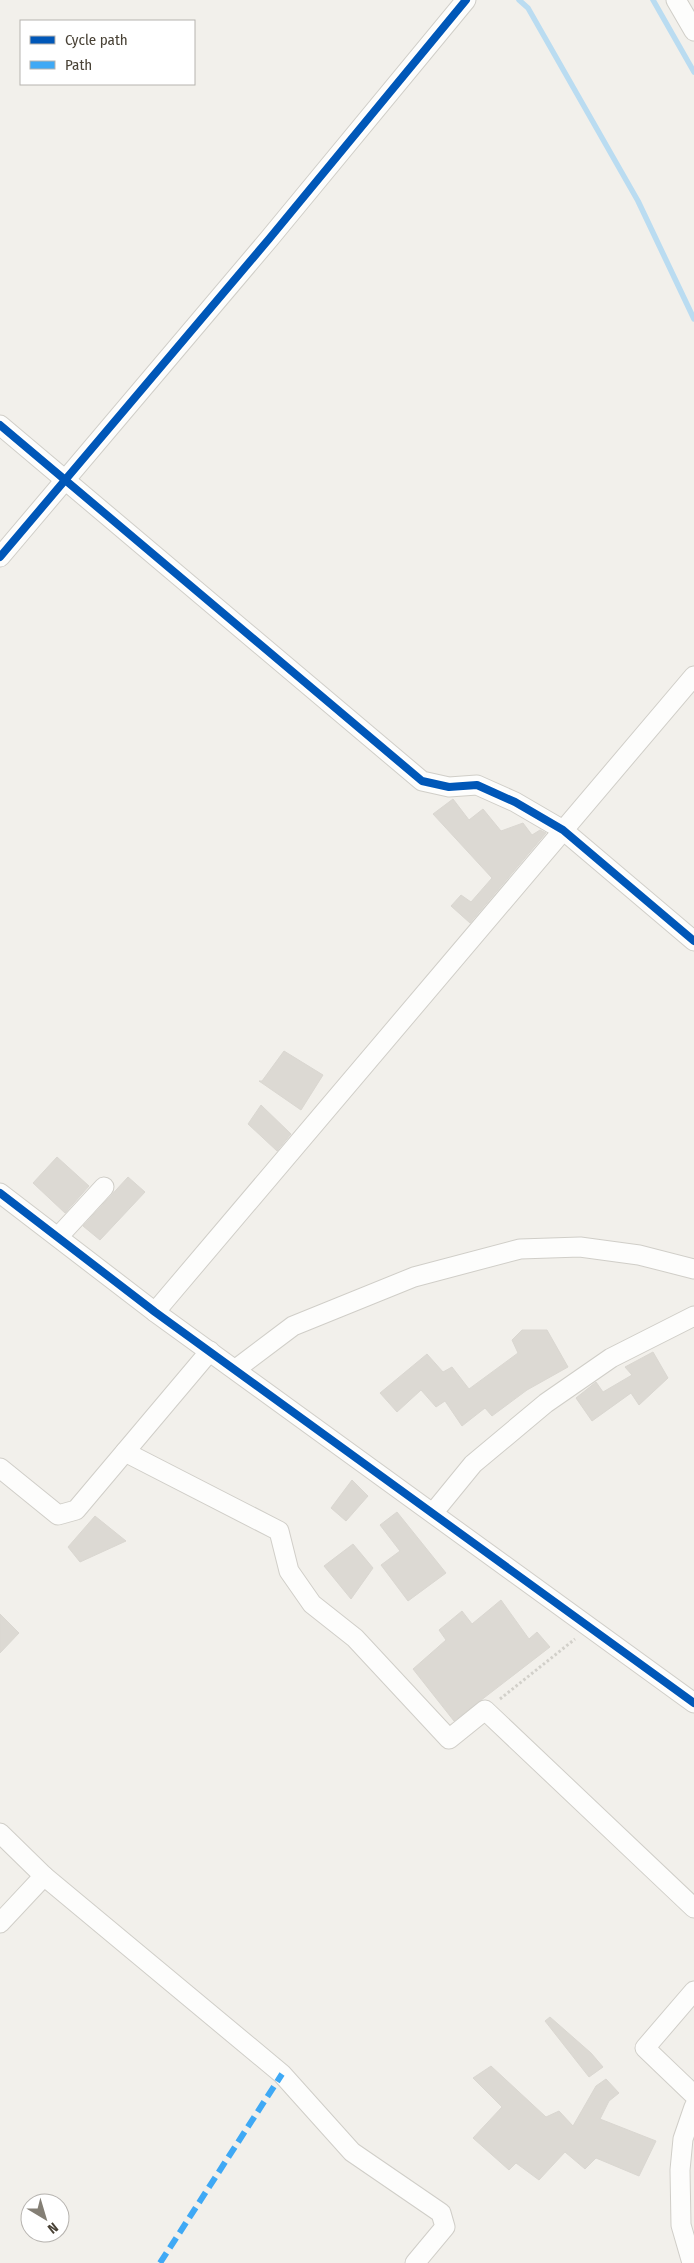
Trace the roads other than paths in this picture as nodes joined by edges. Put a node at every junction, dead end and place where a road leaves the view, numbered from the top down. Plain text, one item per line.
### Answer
1 (466, 0) edge
2 (676, 0) edge
3 (694, 31) edge
4 (0, 425) edge
5 (65, 480) junction
6 (0, 557) edge
7 (694, 676) edge
8 (563, 830) junction
9 (694, 941) edge
10 (104, 1187) dead end
11 (0, 1193) edge
12 (58, 1237) junction
13 (694, 1269) edge
14 (155, 1312) junction
15 (694, 1316) edge
16 (210, 1351) junction
17 (236, 1369) junction
18 (125, 1452) junction
19 (0, 1468) edge
20 (433, 1512) junction
21 (694, 1703) edge
22 (0, 1833) edge
23 (44, 1876) junction
24 (694, 1908) edge
25 (0, 1923) edge
26 (694, 1990) edge
27 (694, 2095) edge
28 (694, 2107) edge
29 (415, 2263) edge
30 (692, 2263) edge

1 - 5 street
2 - 3 street
4 - 5 street
5 - 6 street
5 - 8 street
7 - 8 street
8 - 9 street
8 - 14 street
10 - 12 street
11 - 12 street
12 - 14 street
13 - 17 street
14 - 16 street
15 - 20 street
16 - 17 street
16 - 18 street
17 - 20 street
18 - 19 street
18 - 24 street
20 - 21 street
22 - 23 street
23 - 25 street
23 - 29 street
26 - 27 street
28 - 30 street

